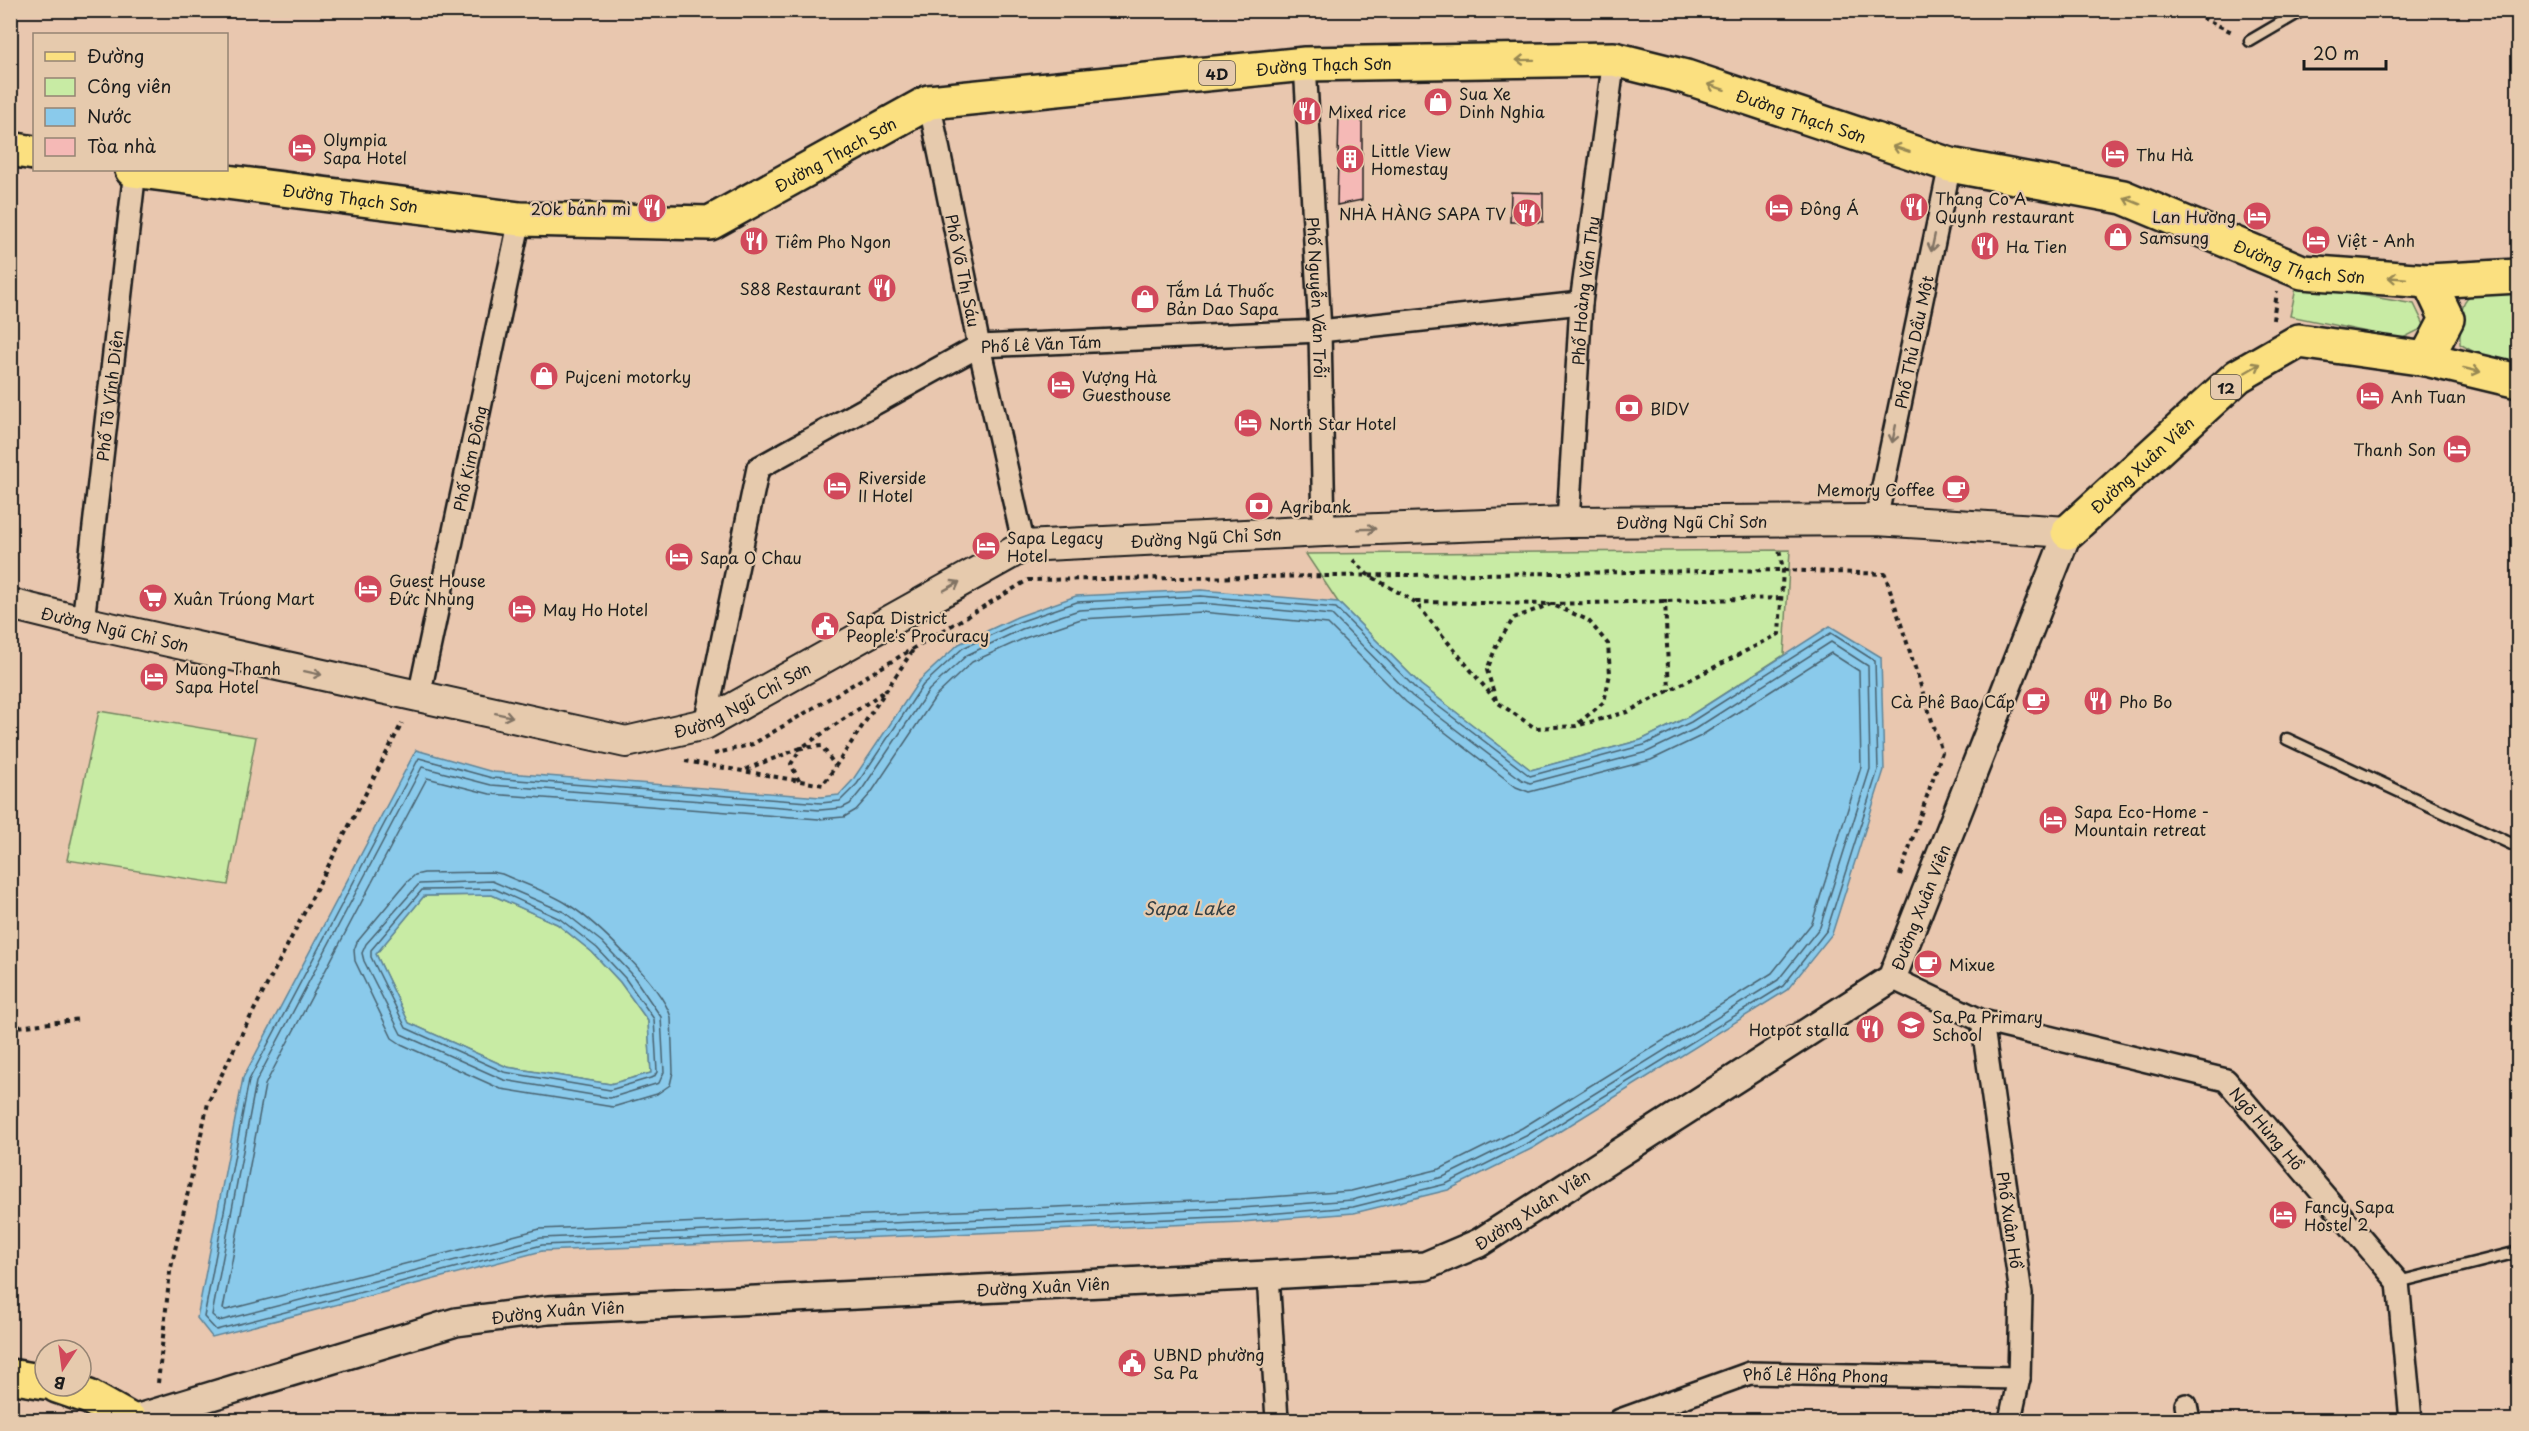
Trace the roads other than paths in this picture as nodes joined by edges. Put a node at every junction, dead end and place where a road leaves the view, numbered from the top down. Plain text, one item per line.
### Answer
1 (2303, 10) edge
2 (2250, 41) road end
3 (1614, 59) junction
4 (1305, 64) junction
5 (929, 102) junction
6 (10, 149) edge
7 (33, 153) edge
8 (1950, 165) junction
9 (134, 171) edge
10 (142, 171) edge
11 (520, 219) junction
12 (2518, 276) edge
13 (2429, 280) junction
14 (1581, 303) junction
15 (1320, 331) junction
16 (979, 346) junction
17 (2426, 359) junction
18 (2518, 381) edge
19 (1876, 520) junction
20 (1568, 522) junction
21 (1324, 531) junction
22 (2068, 532) junction
23 (1024, 546) junction
24 (10, 604) edge
25 (83, 622) junction
26 (419, 696) junction
27 (705, 724) junction
28 (2287, 739) dead end
29 (2518, 847) edge
30 (1892, 978) junction
31 (1982, 1021) junction
32 (2518, 1252) edge
33 (1268, 1275) junction
34 (2398, 1282) junction
35 (10, 1376) edge
36 (2019, 1378) junction
37 (33, 1380) edge
38 (91, 1398) edge
39 (139, 1418) edge
40 (1277, 1420) edge
41 (1620, 1420) edge
42 (2010, 1420) edge
43 (2410, 1420) edge

1 - 2 lane
3 -> 4 main road, Đường Thạch Sơn / 4D
8 -> 3 main road, Đường Thạch Sơn / 4D
3 - 14 street, Phố Hoàng Văn Thụ
4 - 5 main road, Đường Thạch Sơn / 4D
4 - 15 street, Phố Nguyễn Văn Trỗi
5 - 11 main road, Đường Thạch Sơn / 4D
5 - 16 street, Phố Võ Thị Sáu
6 - 7 main road
13 -> 8 main road, Đường Thạch Sơn / 4D
8 -> 19 street, Phố Thủ Dầu Một
9 - 25 street, Phố Tô Vĩnh Diện
10 - 11 main road, Đường Thạch Sơn / 4D
11 - 26 street, Phố Kim Đồng
12 - 13 main road, Đường Thạch Sơn
13 - 17 main road
14 - 15 street, Phố Lê Văn Tám
14 - 20 street, Phố Hoàng Văn Thụ
15 - 16 street, Phố Lê Văn Tám
15 - 21 street, Phố Nguyễn Văn Trỗi
16 - 23 street, Phố Võ Thị Sáu
16 - 27 street, Phố Lê Văn Tám
17 -> 18 main road
22 -> 17 main road, Đường Xuân Viên / 12
19 - 20 main road, Đường Ngũ Chỉ Sơn
19 - 22 main road, Đường Ngũ Chỉ Sơn
21 -> 20 main road, Đường Ngũ Chỉ Sơn
21 - 23 main road, Đường Ngũ Chỉ Sơn
22 - 30 street, Đường Xuân Viên / 12
27 -> 23 main road, Đường Ngũ Chỉ Sơn
24 - 25 main road, Đường Ngũ Chỉ Sơn
25 -> 26 main road, Đường Ngũ Chỉ Sơn
26 -> 27 main road, Đường Ngũ Chỉ Sơn
28 - 29 lane
30 - 31 street, Ngõ Hùng Hồ
30 - 33 street, Đường Xuân Viên
31 - 34 street, Ngõ Hùng Hồ
31 - 36 street, Phố Xuân Hồ
32 - 34 lane
33 - 39 street, Đường Xuân Viên
33 - 40 street
34 - 43 street
35 - 37 main road
36 - 41 street, Phố Lê Hồng Phong
36 - 42 street, Phố Xuân Hồ
38 - 39 main road

